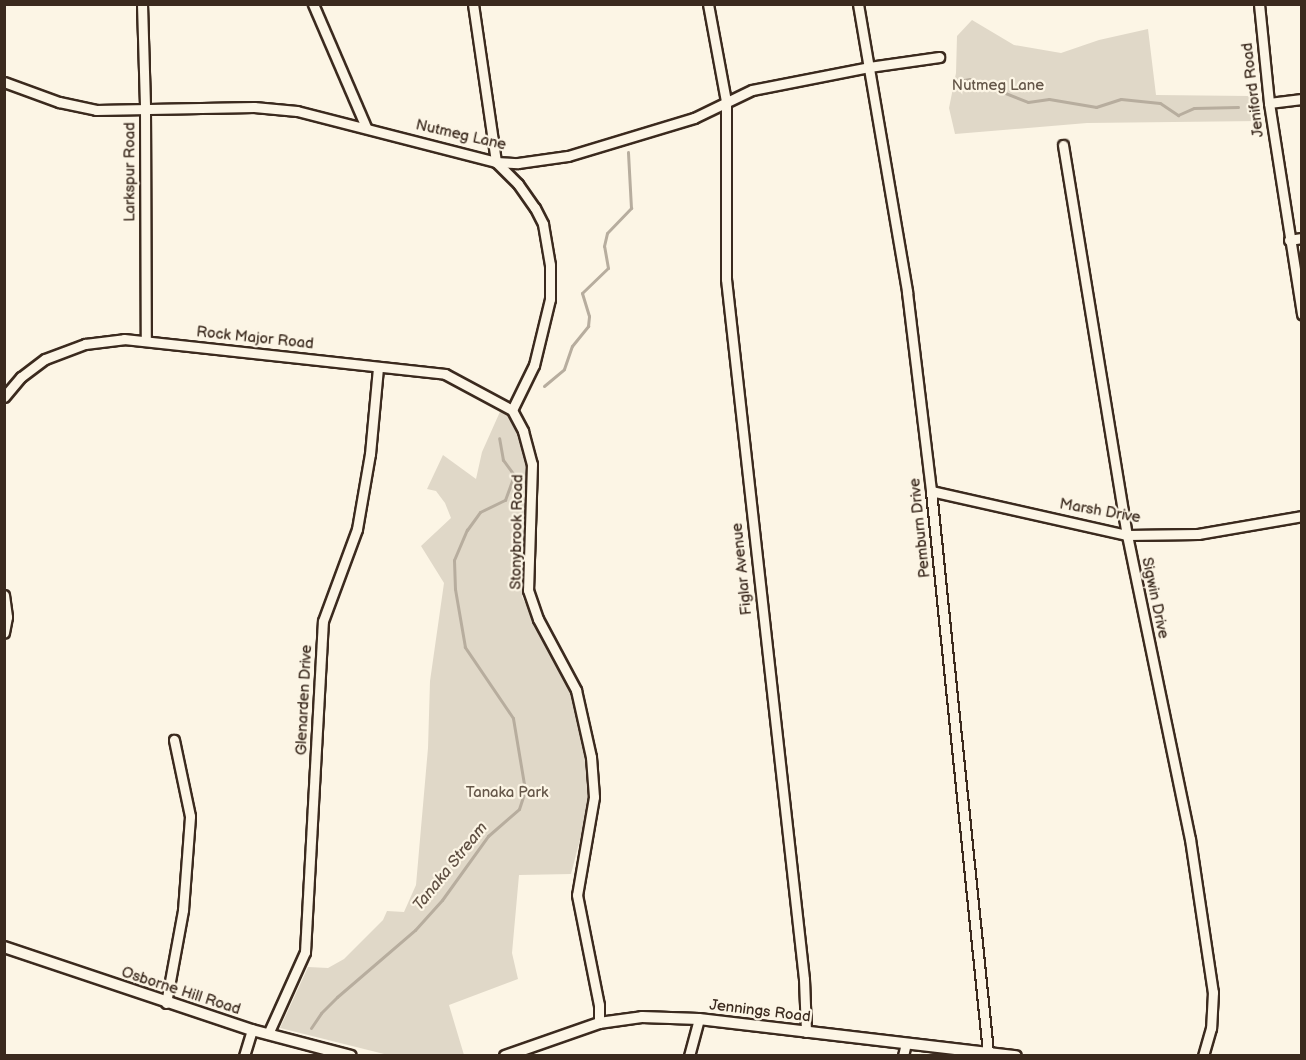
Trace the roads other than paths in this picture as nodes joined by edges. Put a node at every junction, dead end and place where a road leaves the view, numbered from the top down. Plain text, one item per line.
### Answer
1 (142, 4) edge
2 (314, 4) edge
3 (473, 4) edge
4 (708, 4) edge
5 (858, 4) edge
6 (1259, 4) edge
7 (939, 57) dead end
8 (869, 67) junction
9 (4, 82) edge
10 (1302, 99) edge
11 (726, 101) junction
12 (1269, 103) junction
13 (145, 108) junction
14 (366, 127) junction
15 (1063, 145) dead end
16 (496, 162) junction
17 (1302, 238) edge
18 (1289, 240) junction
19 (1302, 314) edge
20 (146, 340) junction
21 (378, 367) junction
22 (4, 397) edge
23 (512, 410) junction
24 (931, 491) junction
25 (1302, 516) edge
26 (1127, 535) junction
27 (4, 595) edge
28 (4, 633) edge
29 (174, 740) dead end
30 (4, 947) edge
31 (166, 1003) junction
32 (699, 1019) junction
33 (599, 1023) junction
34 (252, 1030) junction
35 (806, 1032) junction
36 (268, 1034) junction
37 (906, 1043) junction
38 (988, 1052) junction
39 (244, 1056) edge
40 (351, 1056) edge
41 (505, 1056) edge
42 (689, 1056) edge
43 (903, 1056) edge
44 (1016, 1056) edge
45 (1203, 1056) edge

1 - 13 street, Larkspur Road
2 - 14 street
3 - 16 street
4 - 11 street, Figlar Avenue
5 - 8 street, Pemburn Drive
6 - 12 street, Jeniford Road
7 - 8 street, Nutmeg Lane
8 - 11 street, Nutmeg Lane
8 - 24 street, Pemburn Drive
9 - 13 street, Nutmeg Lane
10 - 12 street
11 - 16 street, Nutmeg Lane
11 - 35 street, Figlar Avenue
12 - 18 street, Jeniford Road
13 - 14 street, Nutmeg Lane
13 - 20 street, Larkspur Road
14 - 16 street, Nutmeg Lane
15 - 26 street, Sigwin Drive
16 - 23 street
17 - 18 street
18 - 19 street, Jeniford Road
20 - 21 street, Rock Major Road
20 - 22 street, Rock Major Road
21 - 23 street, Rock Major Road
21 - 36 street, Glenarden Drive
23 - 33 street, Stonybrook Road
24 - 26 street, Marsh Drive
24 - 38 street, Pemburn Drive
25 - 26 street, Marsh Drive
26 - 45 street, Sigwin Drive
27 - 28 street
29 - 31 street
30 - 31 street, Osborne Hill Road
31 - 34 street, Osborne Hill Road
32 - 33 street, Jennings Road
32 - 35 street, Jennings Road
32 - 42 street
33 - 41 street, Jennings Road
34 - 36 street, Osborne Hill Road
34 - 39 street
35 - 37 street, Jennings Road
36 - 40 street, Osborne Hill Road
37 - 38 street, Jennings Road
37 - 43 street
38 - 44 street, Jennings Road

